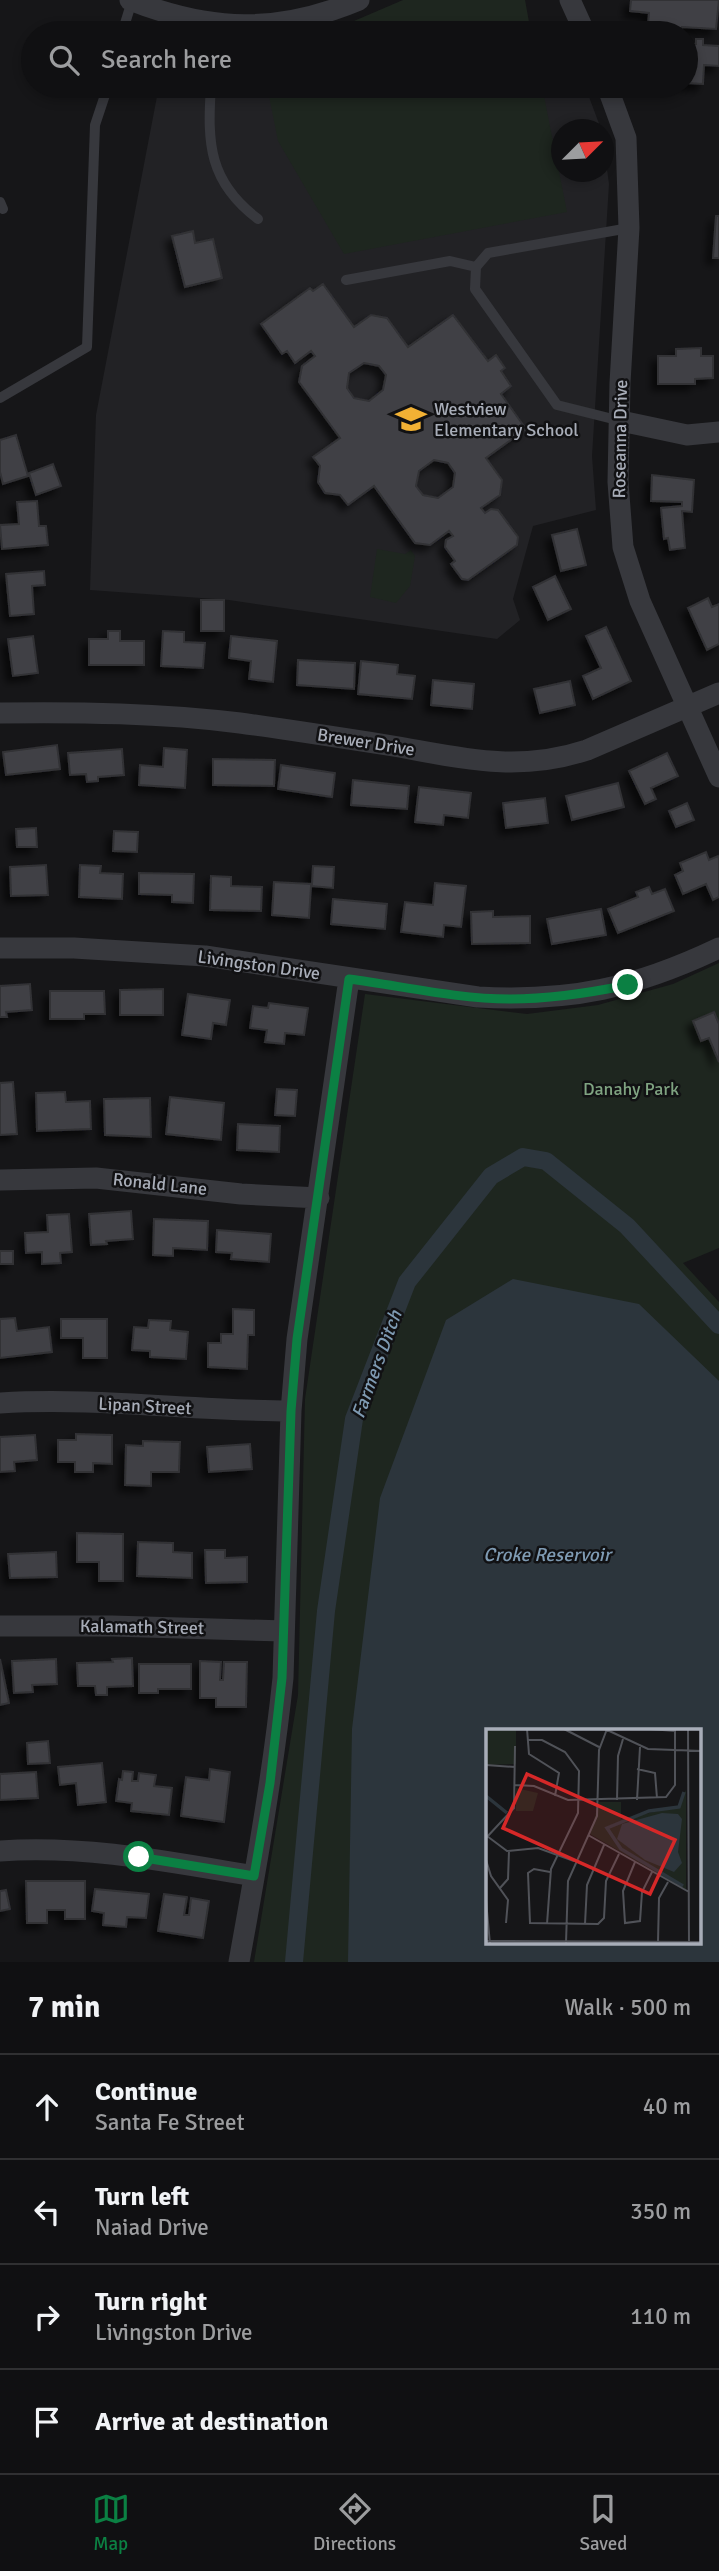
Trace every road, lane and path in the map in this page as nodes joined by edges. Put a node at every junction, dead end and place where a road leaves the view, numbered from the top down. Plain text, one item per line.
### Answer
1 (131, 0) edge
2 (359, 0) edge
3 (570, 0) edge
4 (125, 21) edge
5 (190, 21) edge
6 (289, 21) edge
7 (580, 21) edge
8 (104, 98) edge
9 (211, 98) edge
10 (611, 98) edge
11 (258, 219) dead end
12 (629, 228) junction
13 (475, 268) junction
14 (346, 280) dead end
15 (0, 398) edge
16 (621, 421) junction
17 (719, 432) edge
18 (719, 693) edge
19 (687, 707) junction
20 (0, 713) edge
21 (719, 776) edge
22 (0, 948) edge
23 (719, 948) edge
24 (349, 979) junction
25 (0, 1180) edge
26 (319, 1198) junction
27 (0, 1403) edge
28 (291, 1411) junction
29 (0, 1626) edge
30 (284, 1631) junction
31 (0, 1851) edge
32 (254, 1876) junction
33 (239, 1962) edge

1 - 4 lane
1 - 5 street
2 - 6 street
3 - 7 street
8 - 15 lane
9 - 11 lane
10 - 12 street, Roseanna Drive
12 - 13 lane
12 - 16 street, Roseanna Drive
13 - 14 lane
13 - 16 lane
16 - 17 street
16 - 19 street, Roseanna Drive
18 - 19 street, Brewer Drive
19 - 20 street, Brewer Drive
19 - 21 street, Roseanna Drive
22 - 24 street, Livingston Drive
23 - 24 street, Livingston Drive
24 - 26 street
25 - 26 street, Ronald Lane
26 - 28 street
27 - 28 street, Lipan Street
28 - 30 street
29 - 30 street, Kalamath Street
30 - 32 street
31 - 32 street
32 - 33 street

